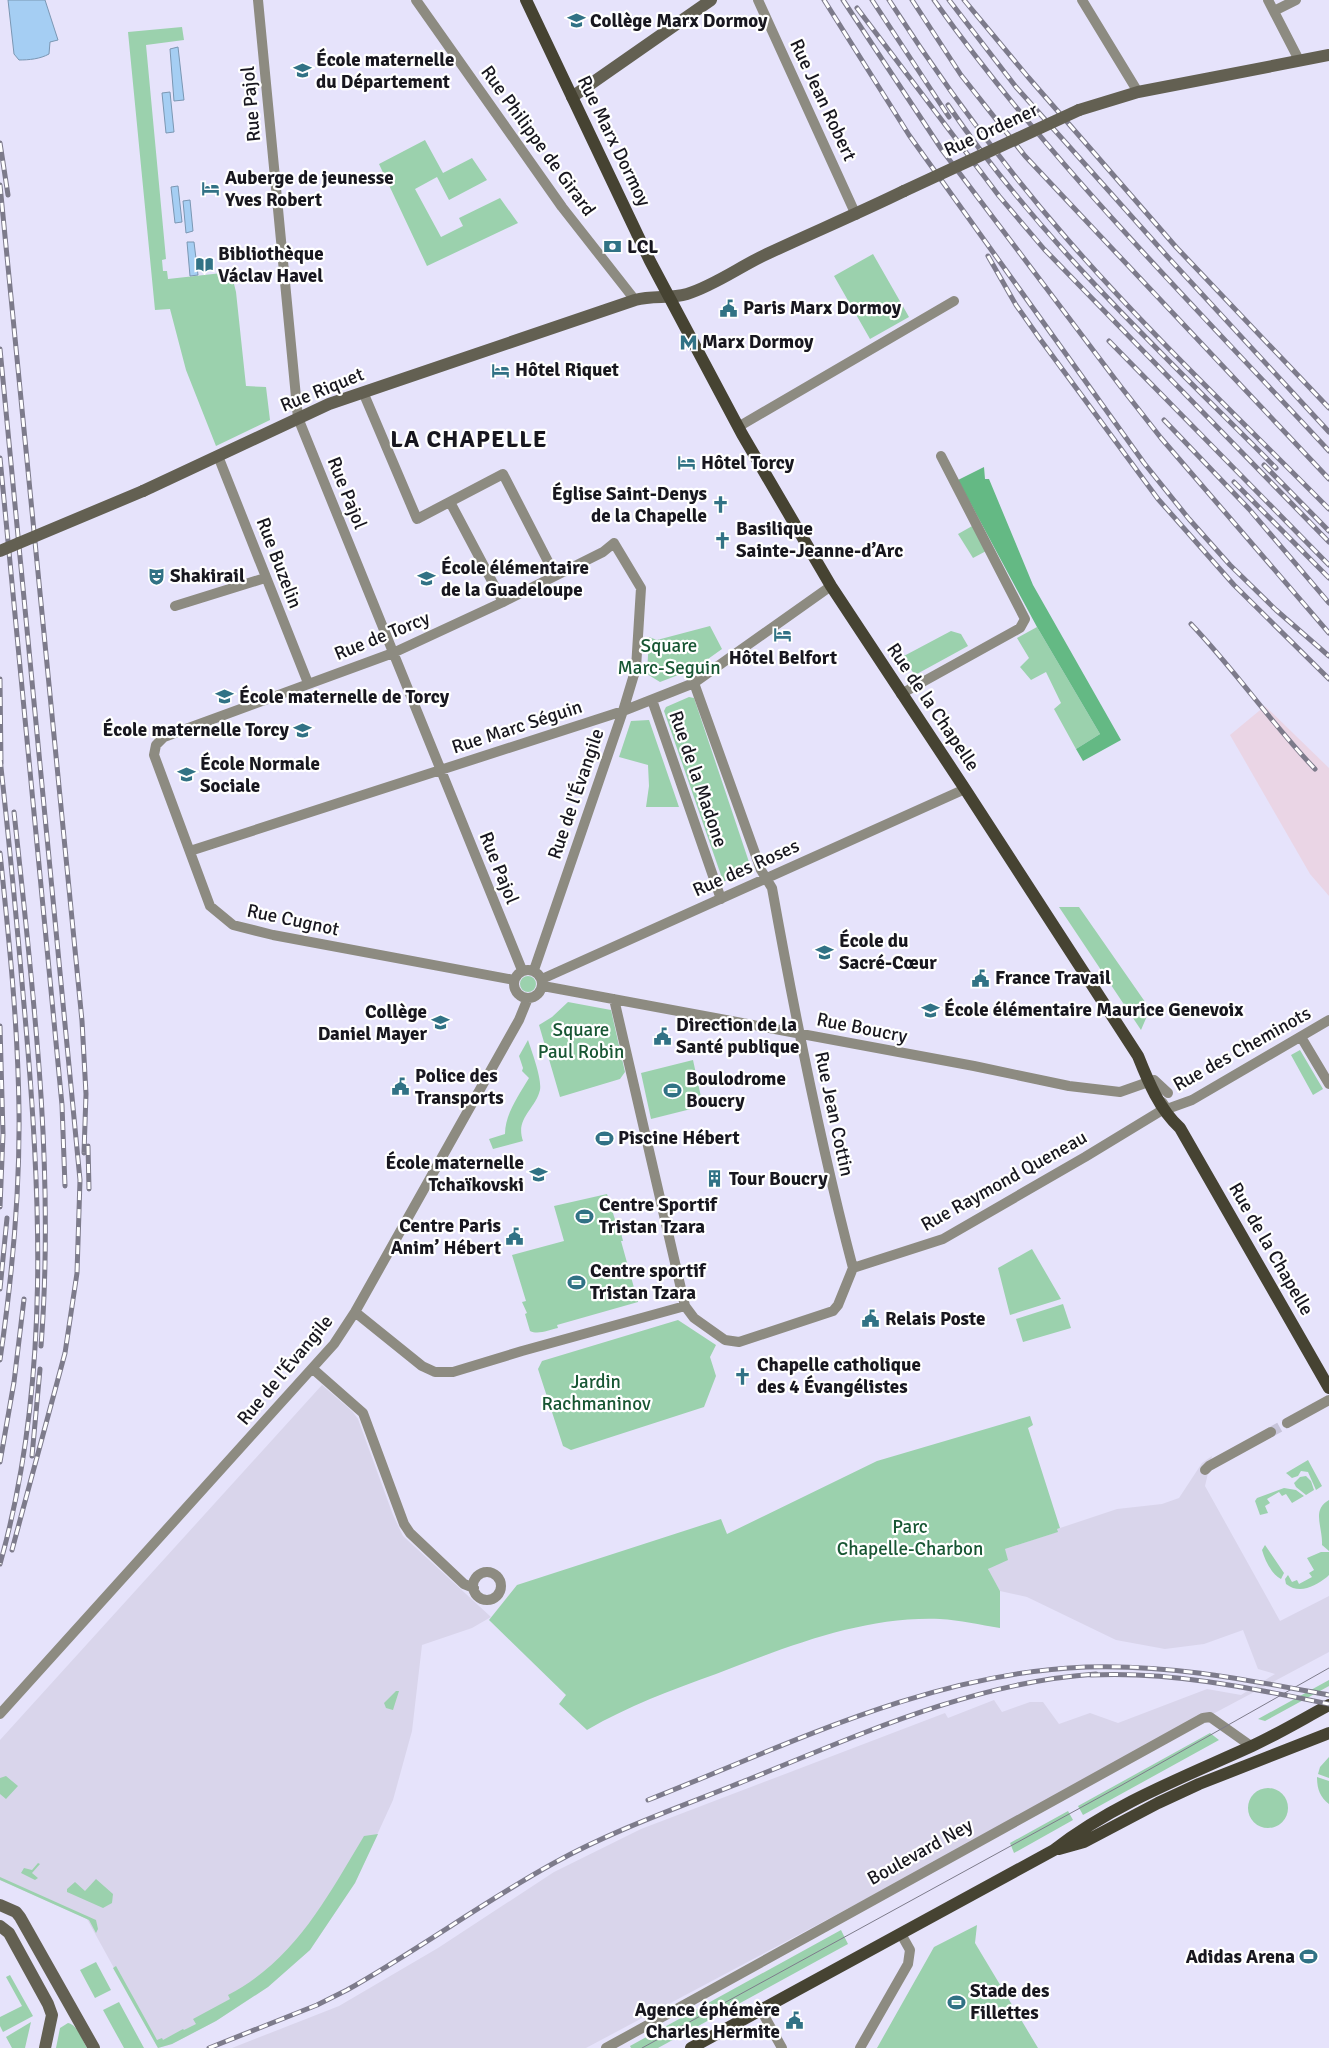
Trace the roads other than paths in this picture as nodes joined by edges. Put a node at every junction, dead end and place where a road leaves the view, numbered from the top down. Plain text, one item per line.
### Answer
1 (258, 0) edge
2 (416, 0) edge
3 (526, 0) edge
4 (711, 0) edge
5 (758, 0) edge
6 (1082, 0) edge
7 (1268, 0) edge
8 (1296, 0) edge
9 (1274, 11) junction
10 (1329, 54) edge
11 (1299, 60) junction
12 (1138, 92) junction
13 (572, 97) junction
14 (856, 215) junction
15 (670, 298) junction
16 (635, 300) junction
17 (954, 301) dead end
18 (363, 392) junction
19 (298, 418) junction
20 (738, 426) junction
21 (218, 456) junction
22 (940, 456) dead end
23 (450, 502) junction
24 (614, 543) joint
25 (0, 551) edge
26 (555, 575) junction
27 (265, 578) junction
28 (831, 586) junction
29 (503, 602) junction
30 (175, 606) dead end
31 (393, 653) junction
32 (308, 683) junction
33 (694, 683) junction
34 (901, 694) junction
35 (652, 700) junction
36 (623, 711) junction
37 (156, 745) joint
38 (440, 770) junction
39 (965, 789) junction
40 (190, 851) junction
41 (765, 878) junction
42 (721, 899) junction
43 (522, 970) junction
44 (534, 970) junction
45 (514, 980) junction
46 (543, 983) junction
47 (528, 998) junction
48 (614, 999) junction
49 (1329, 1020) edge
50 (799, 1034) junction
51 (1301, 1037) junction
52 (1152, 1082) junction
53 (1329, 1084) edge
54 (1170, 1107) junction
55 (853, 1268) junction
56 (685, 1306) junction
57 (355, 1312) junction
58 (313, 1369) junction
59 (1329, 1388) edge
60 (1329, 1400) edge
61 (1287, 1423) tunnel mouth
62 (1271, 1432) tunnel mouth
63 (1205, 1470) dead end
64 (474, 1588) dead end
65 (1329, 1705) edge
66 (0, 1714) edge
67 (1329, 1733) edge
68 (1250, 1746) junction
69 (1054, 1850) junction
70 (0, 1905) edge
71 (0, 1926) edge
72 (902, 1934) junction
73 (761, 2010) junction
74 (45, 2048) edge
75 (94, 2048) edge
76 (606, 2048) edge
77 (691, 2048) edge
78 (782, 2048) edge
79 (860, 2048) edge

1 - 19 street, Rue Pajol
2 - 16 street, Rue Philippe de Girard
3 - 13 main road, Rue Marx Dormoy
4 - 13 main road
5 - 14 street, Rue Jean Robert
6 - 12 street
7 - 9 street
8 - 9 street
9 - 11 street
10 - 11 main road, Rue Ordener
11 - 12 main road, Rue Ordener
12 - 14 main road, Rue Ordener, bridge
13 - 15 main road, Rue Marx Dormoy
14 - 15 main road, Rue Ordener
15 - 16 main road, Rue Riquet
15 - 20 main road, Rue de la Chapelle
16 - 18 main road, Rue Riquet
17 - 20 street
18 - 19 main road, Rue Riquet
18 - 23 street
19 - 21 main road, Rue Riquet
19 - 31 street, Rue Pajol
20 - 28 main road, Rue de la Chapelle
21 - 25 main road, Rue Riquet, bridge
21 - 27 street, Rue Buzelin
22 - 34 street
23 - 26 street
23 - 29 street
24 - 26 street, Rue de Torcy
24 - 36 street, Rue de l'Évangile
26 - 29 street, Rue de Torcy
27 - 30 street
27 - 32 street, Rue Buzelin
28 - 33 street, Rue Marc Séguin
28 - 34 main road, Rue de la Chapelle
29 - 31 street, Rue de Torcy
31 - 32 street, Rue de Torcy
31 - 38 street, Rue Pajol
32 - 37 street, Rue de Torcy
33 - 35 street, Rue Marc Séguin
33 - 41 street, Rue de la Madone
34 - 39 main road, Rue de la Chapelle
35 - 36 street, Rue Marc Séguin
35 - 42 street, Rue de la Madone
36 - 38 street, Rue Marc Séguin
36 - 44 street, Rue de l'Évangile
37 - 40 street, Rue Cugnot
38 - 40 street, Rue Marc Séguin
38 - 43 street, Rue Pajol
39 - 41 street, Rue des Roses
39 - 52 main road, Rue de la Chapelle
40 - 45 street, Rue Cugnot
41 - 42 street, Rue des Roses
41 - 50 street, Rue Jean Cottin
42 - 46 street, Rue des Roses
43 - 44 street
43 - 45 street
44 - 46 street
45 - 47 street
46 - 47 street
46 - 48 street, Rue Boucry
47 - 57 street, Rue de l'Évangile
48 - 50 street, Rue Boucry
48 - 56 street
49 - 51 street, Rue des Cheminots
50 - 52 street, Rue Boucry
50 - 55 street, Rue Jean Cottin
51 - 53 street
51 - 54 street, Rue des Cheminots
52 - 54 main road, Rue de la Chapelle
52 - 54 street, Rue de la Chapelle
54 - 55 street, Rue Raymond Queneau
54 - 59 main road, Rue de la Chapelle
55 - 56 street
56 - 57 street
57 - 58 street, Rue de l'Évangile
58 - 64 street
58 - 66 street, Rue de l'Évangile
60 - 61 street
62 - 63 street
65 - 68 main road
67 - 69 main road
68 - 69 main road
68 - 76 street, Boulevard Ney
69 - 72 main road
70 - 75 main road
71 - 74 main road
72 - 73 main road
72 - 79 street
73 - 77 main road
73 - 78 street

